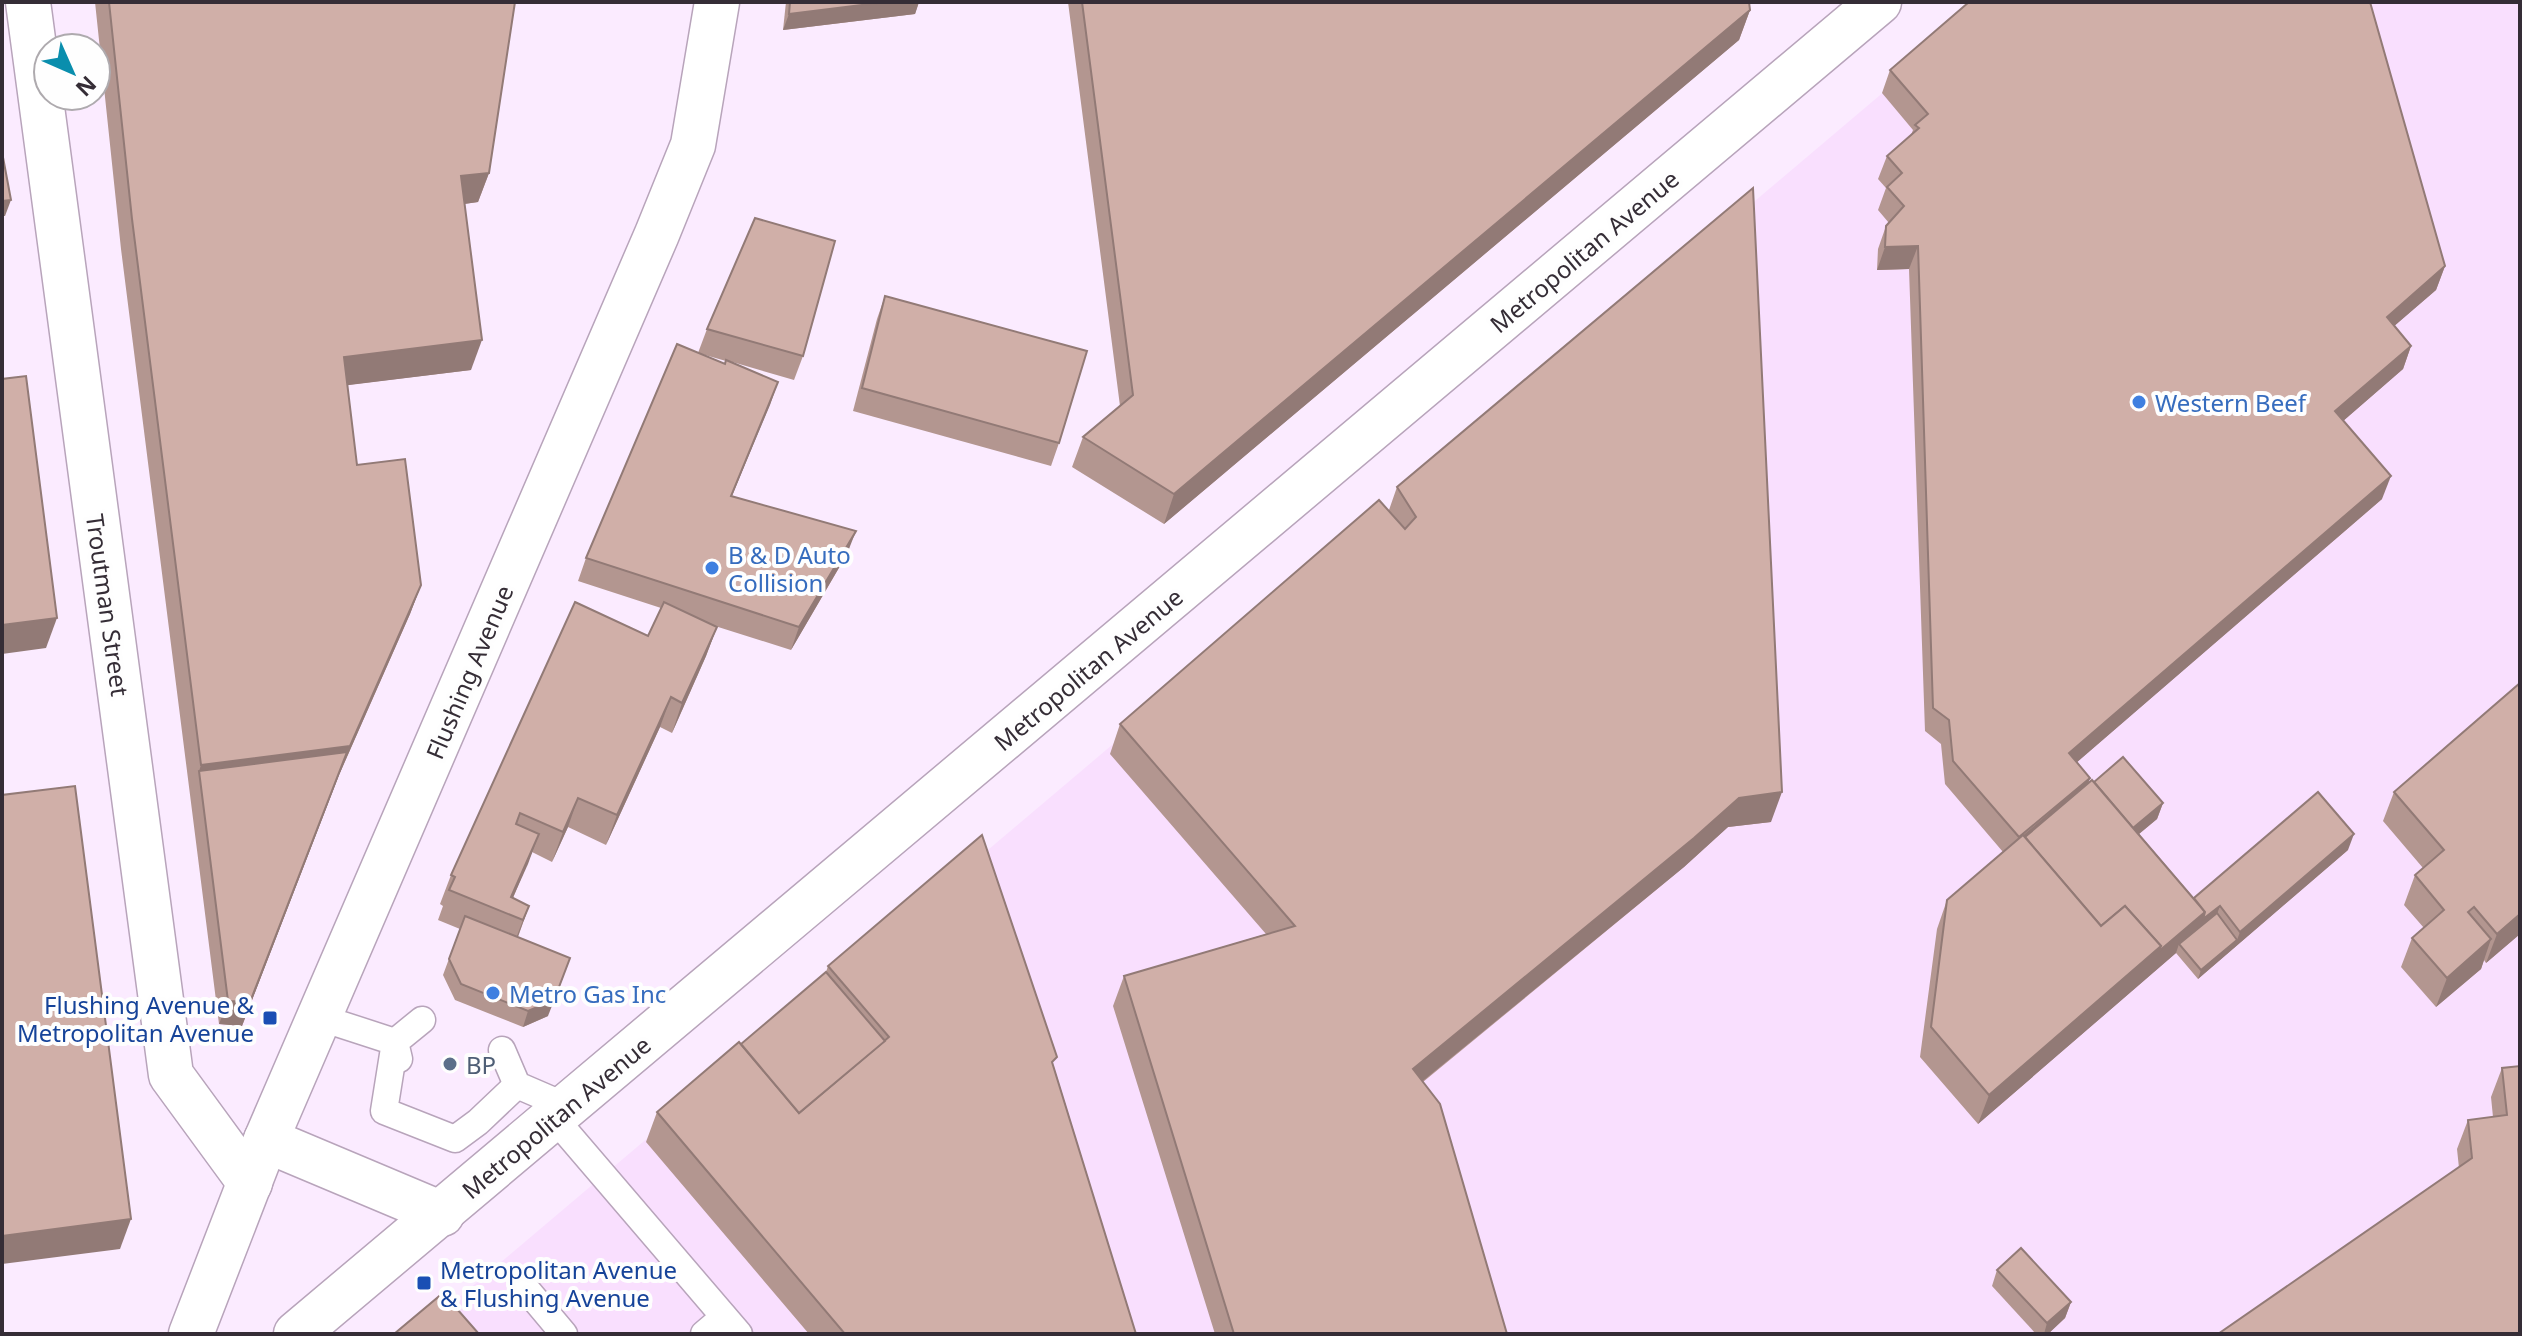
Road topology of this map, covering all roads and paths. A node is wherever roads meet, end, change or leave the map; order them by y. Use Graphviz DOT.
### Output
graph roads {
  1 [pos="28,2"];
  2 [pos="717,2"];
  3 [pos="1879,2"];
  4 [pos="321,1018"];
  5 [pos="422,1020"];
  6 [pos="395,1042"];
  7 [pos="502,1050"];
  8 [pos="402,1071"];
  9 [pos="517,1085"];
  10 [pos="479,1099"];
  11 [pos="561,1113"];
  12 [pos="266,1140"];
  13 [pos="250,1183"];
  14 [pos="442,1214"];
  15 [pos="522,1284"];
  16 [pos="731,1325"];
  17 [pos="191,1334"];
  18 [pos="296,1334"];
  19 [pos="564,1334"];
  20 [pos="704,1334"];
  1 -- 13 [label="main road, Troutman Street"];
  2 -- 4 [label="main road, Flushing Avenue"];
  3 -- 11 [label="main road, Metropolitan Avenue"];
  4 -- 6 [label="lane"];
  4 -- 12 [label="main road, Flushing Avenue"];
  5 -- 6 [label="lane"];
  6 -- 8 [label="lane"];
  6 -- 9 [label="lane"];
  7 -- 9 [label="lane"];
  9 -- 10 [label="lane"];
  9 -- 11 [label="lane"];
  11 -- 14 [label="main road, Metropolitan Avenue"];
  11 -- 16 [label="lane"];
  12 -- 13 [label="main road, Flushing Avenue"];
  12 -- 14 [label="main road"];
  13 -- 17 [label="main road, Flushing Avenue"];
  14 -- 18 [label="main road, Metropolitan Avenue"];
  15 -- 19 [label="lane"];
  16 -- 20 [label="lane"];
}
